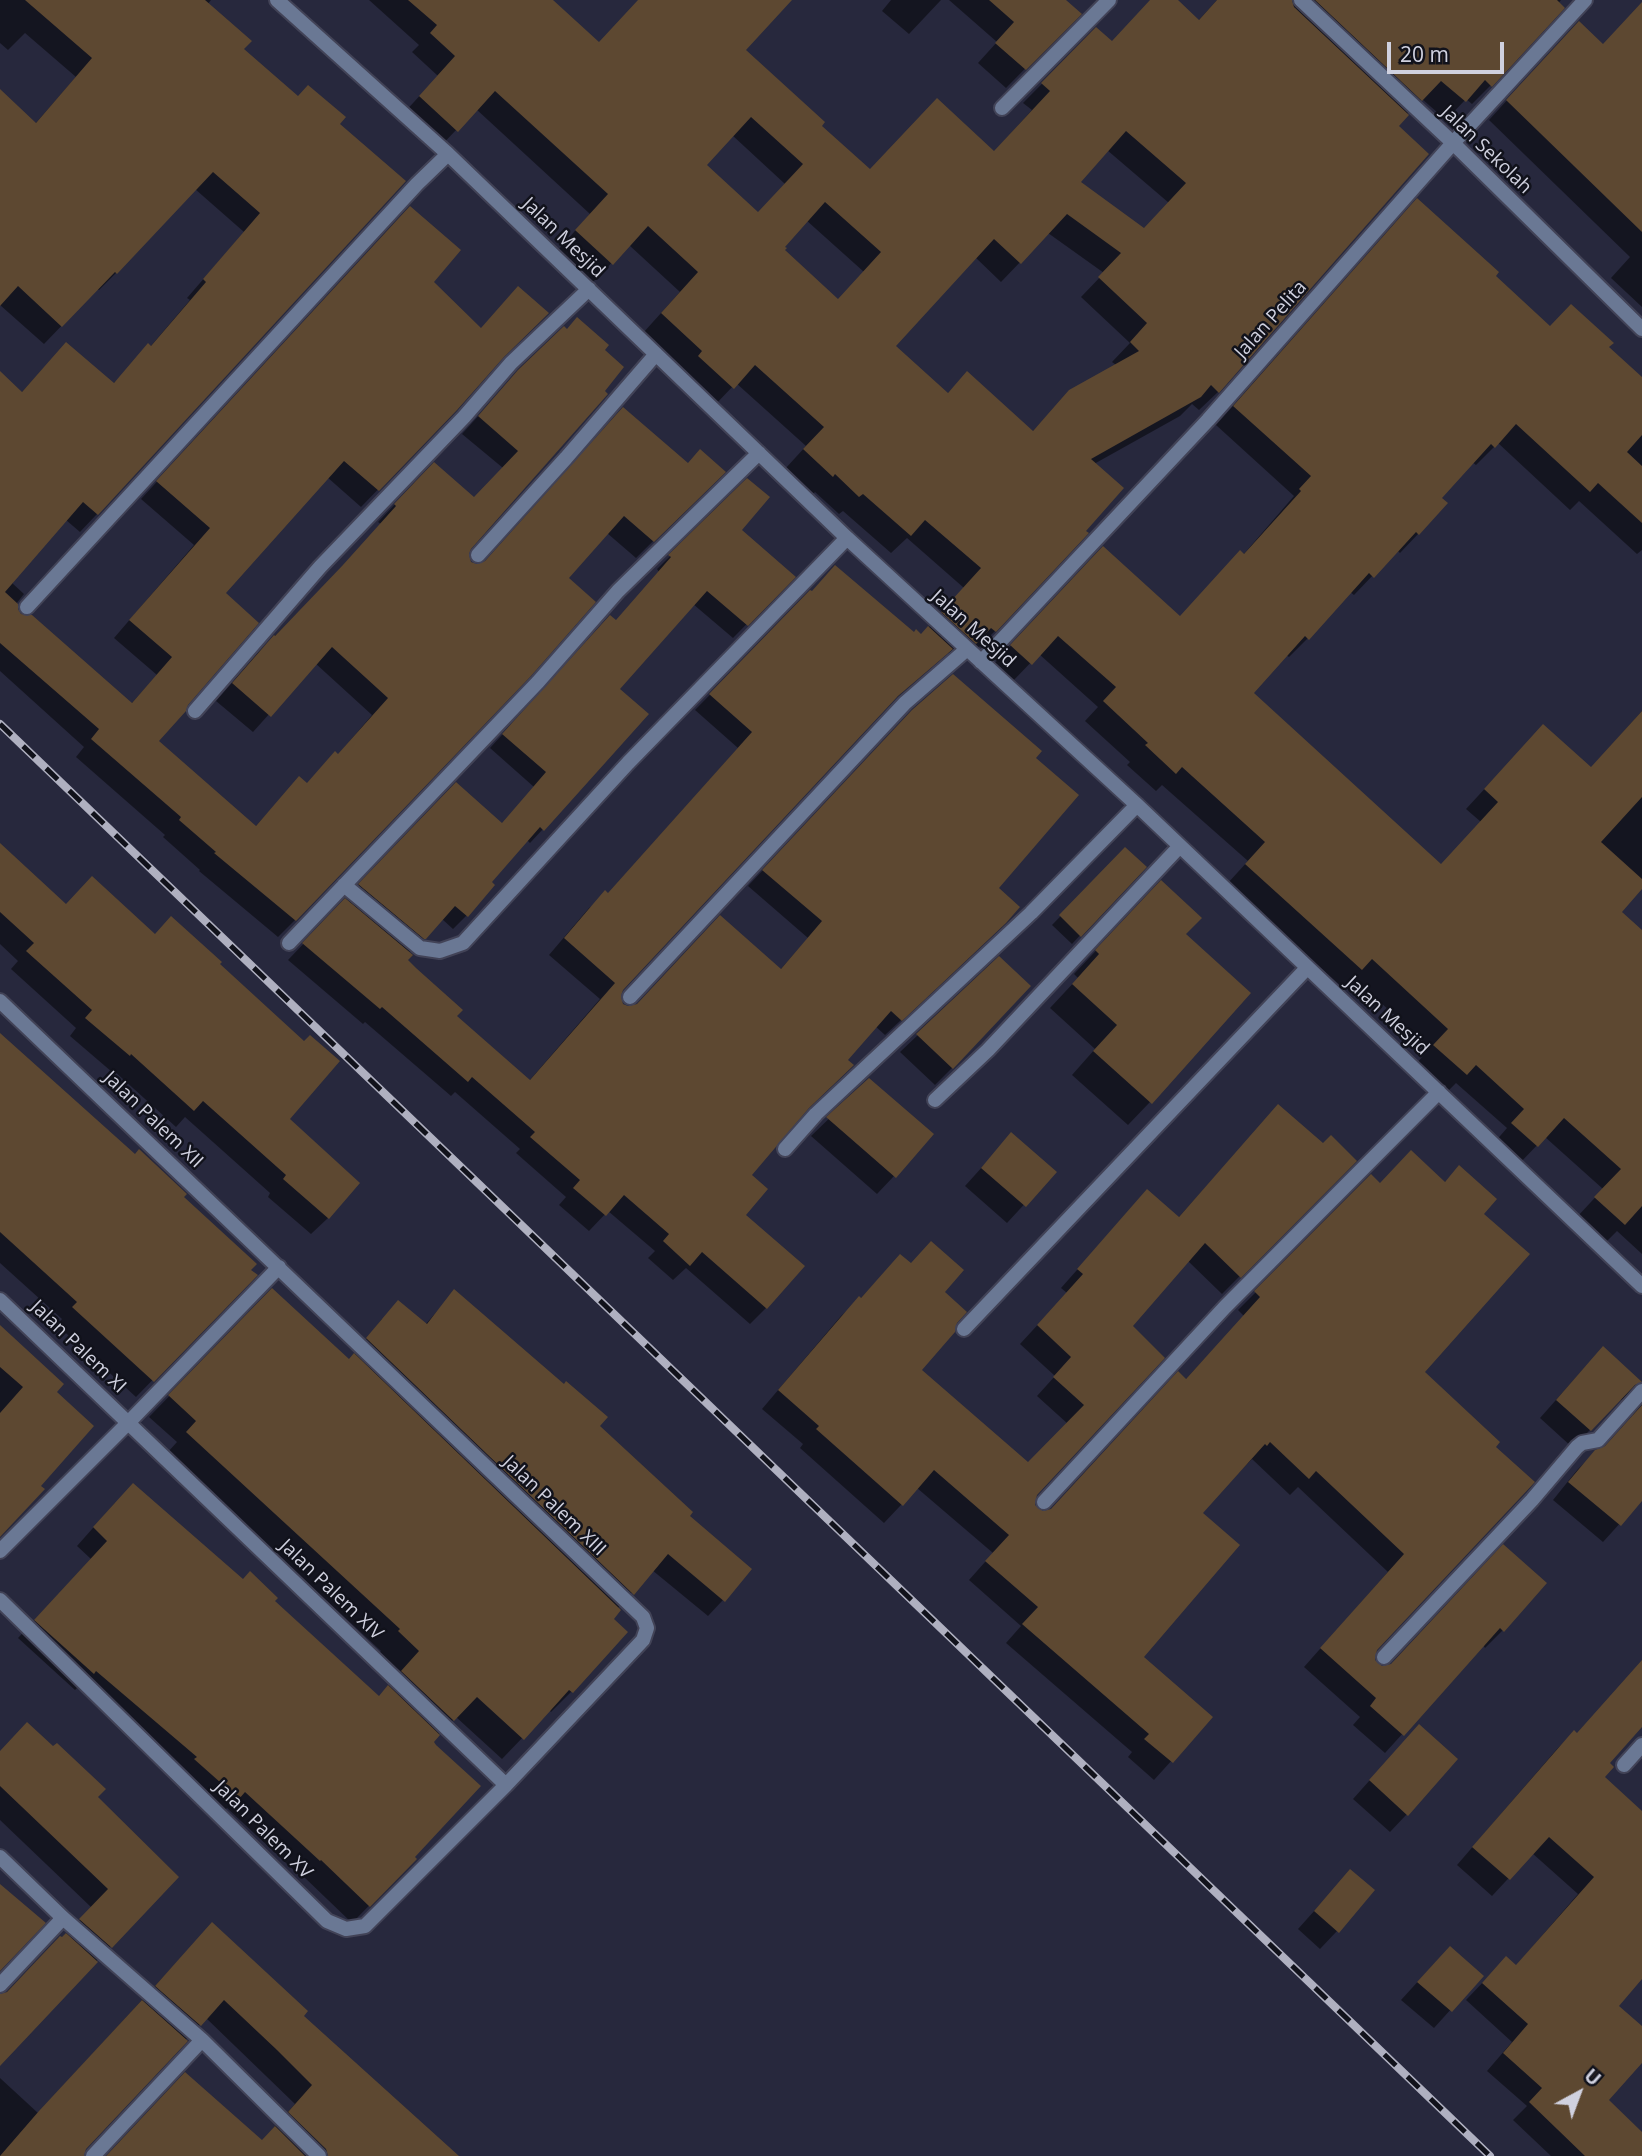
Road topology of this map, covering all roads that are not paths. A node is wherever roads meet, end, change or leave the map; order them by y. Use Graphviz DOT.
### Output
graph roads {
  1 [pos="276,0"];
  2 [pos="1109,0"];
  3 [pos="1301,0"];
  4 [pos="1585,0"];
  5 [pos="1002,108"];
  6 [pos="1453,143"];
  7 [pos="448,154"];
  8 [pos="589,289"];
  9 [pos="1642,329"];
  10 [pos="656,354"];
  11 [pos="759,453"];
  12 [pos="847,538"];
  13 [pos="478,555"];
  14 [pos="27,607"];
  15 [pos="966,650"];
  16 [pos="982,662"];
  17 [pos="195,711"];
  18 [pos="1136,805"];
  19 [pos="1180,846"];
  20 [pos="344,885"];
  21 [pos="289,943"];
  22 [pos="1307,968"];
  23 [pos="630,997"];
  24 [pos="0,1001"];
  25 [pos="1439,1092"];
  26 [pos="934,1100"];
  27 [pos="785,1149"];
  28 [pos="279,1266"];
  29 [pos="1642,1286"];
  30 [pos="0,1300"];
  31 [pos="964,1329"];
  32 [pos="1642,1391"];
  33 [pos="129,1422"];
  34 [pos="1044,1502"];
  35 [pos="0,1551"];
  36 [pos="0,1600"];
  37 [pos="1384,1657"];
  38 [pos="1642,1745"];
  39 [pos="1624,1765"];
  40 [pos="506,1785"];
  41 [pos="0,1857"];
  42 [pos="63,1918"];
  43 [pos="0,1985"];
  44 [pos="202,2039"];
  45 [pos="93,2156"];
  46 [pos="319,2156"];
  1 -- 7 [label="street, Jalan Mesjid"];
  2 -- 5 [label="street"];
  3 -- 6 [label="street, Jalan Sekolah"];
  4 -- 6 [label="street, Jalan Pelita"];
  6 -- 9 [label="street, Jalan Sekolah"];
  6 -- 16 [label="street, Jalan Pelita"];
  7 -- 8 [label="street, Jalan Mesjid"];
  7 -- 14 [label="street"];
  8 -- 10 [label="street, Jalan Mesjid"];
  8 -- 17 [label="street"];
  10 -- 11 [label="street, Jalan Mesjid"];
  10 -- 13 [label="street"];
  11 -- 12 [label="street, Jalan Mesjid"];
  11 -- 20 [label="street"];
  12 -- 15 [label="street, Jalan Mesjid"];
  12 -- 20 [label="street"];
  15 -- 16 [label="street, Jalan Mesjid"];
  15 -- 23 [label="street"];
  16 -- 18 [label="street, Jalan Mesjid"];
  18 -- 19 [label="street, Jalan Mesjid"];
  18 -- 27 [label="street"];
  19 -- 22 [label="street, Jalan Mesjid"];
  19 -- 26 [label="street"];
  20 -- 21 [label="street"];
  22 -- 25 [label="street, Jalan Mesjid"];
  22 -- 31 [label="street"];
  24 -- 28 [label="street, Jalan Palem XII"];
  25 -- 29 [label="street, Jalan Mesjid"];
  25 -- 34 [label="street"];
  28 -- 33 [label="street"];
  28 -- 40 [label="street, Jalan Palem XIII"];
  30 -- 33 [label="street, Jalan Palem XI"];
  32 -- 37 [label="street"];
  33 -- 35 [label="street"];
  33 -- 40 [label="street, Jalan Palem XIV"];
  36 -- 40 [label="street, Jalan Palem XV"];
  38 -- 39 [label="street"];
  41 -- 42 [label="street"];
  42 -- 43 [label="street"];
  42 -- 44 [label="street"];
  44 -- 45 [label="street"];
  44 -- 46 [label="street"];
}
